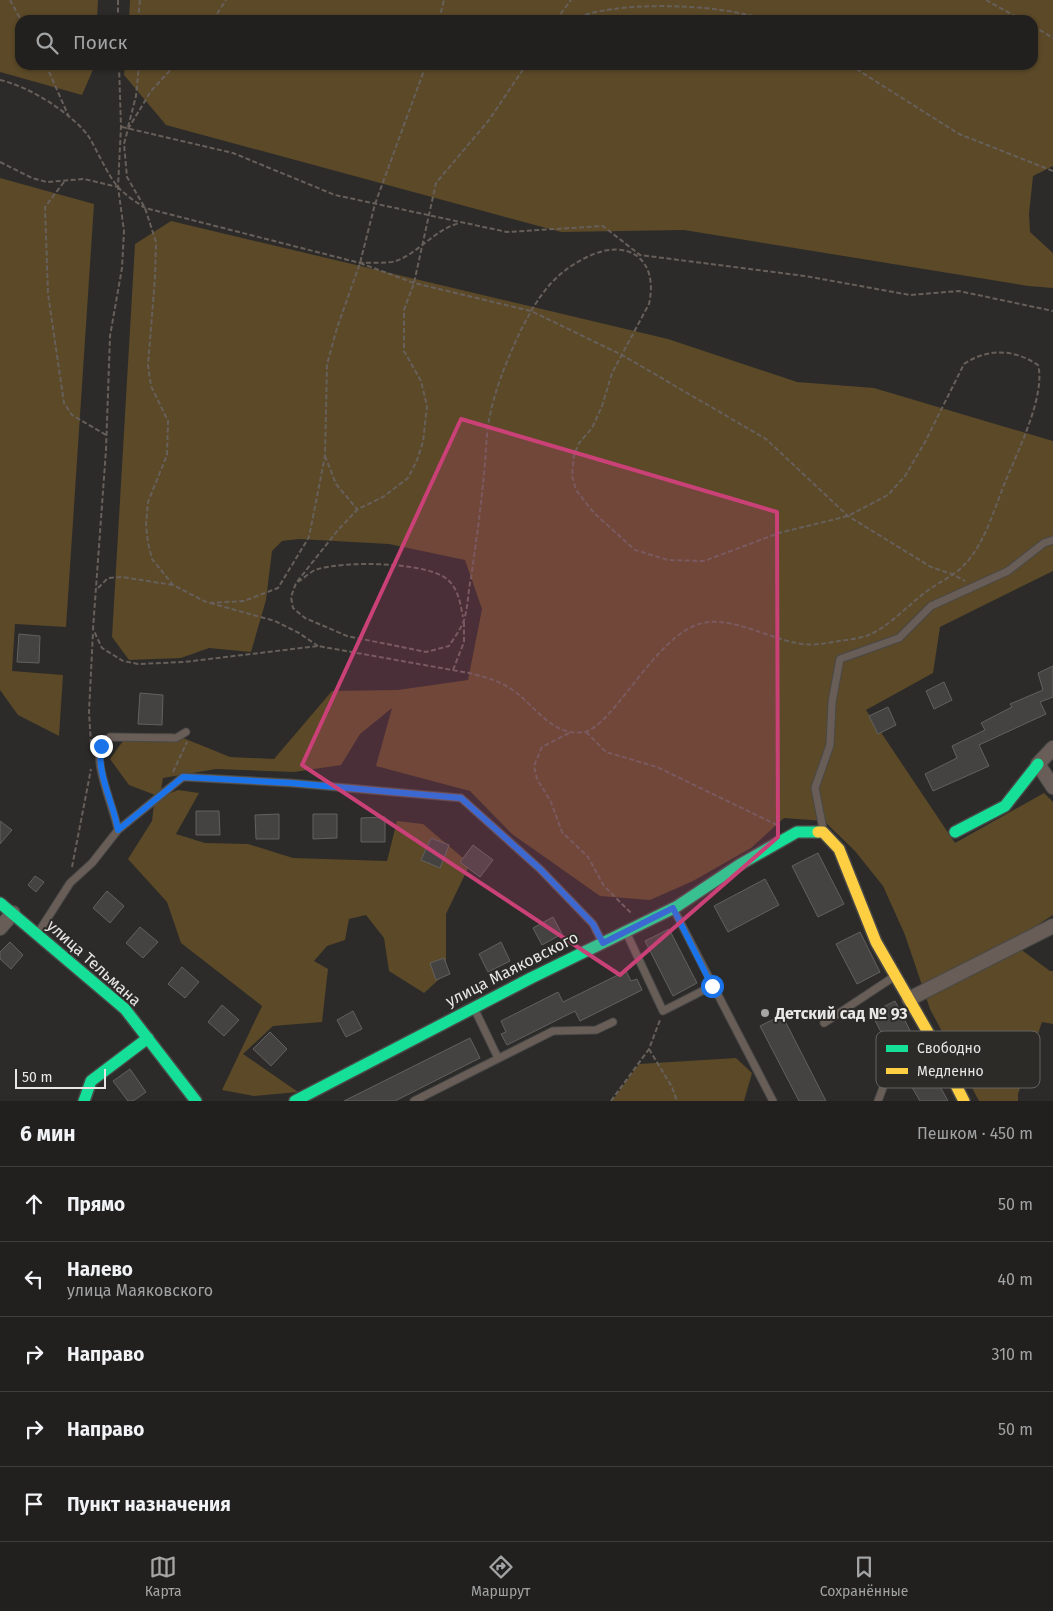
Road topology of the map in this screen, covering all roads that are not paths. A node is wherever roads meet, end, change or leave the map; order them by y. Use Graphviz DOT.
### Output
graph roads {
  1 [pos="1053,540"];
  2 [pos="186,732"];
  3 [pos="1053,748"];
  4 [pos="1038,764"];
  5 [pos="1053,787"];
  6 [pos="118,830"];
  7 [pos="823,832"];
  8 [pos="955,832"];
  9 [pos="0,903"];
  10 [pos="673,908"];
  11 [pos="13,913"];
  12 [pos="1053,926"];
  13 [pos="0,928"];
  14 [pos="626,932"];
  15 [pos="38,934"];
  16 [pos="603,943"];
  17 [pos="895,976"];
  18 [pos="712,986"];
  19 [pos="909,999"];
  20 [pos="474,1008"];
  21 [pos="613,1022"];
  22 [pos="824,1023"];
  23 [pos="927,1031"];
  24 [pos="148,1038"];
  25 [pos="498,1058"];
  26 [pos="883,1088"];
  27 [pos="957,1088"];
  28 [pos="84,1101"];
  29 [pos="196,1101"];
  30 [pos="295,1101"];
  31 [pos="414,1101"];
  32 [pos="773,1101"];
  33 [pos="878,1101"];
  34 [pos="964,1101"];
  1 -- 7 [label="lane"];
  2 -- 6 [label="lane"];
  3 -- 4 [label="street"];
  4 -- 5 [label="street"];
  4 -- 8 [label="street"];
  6 -- 15 [label="lane"];
  6 -- 16 [label="lane"];
  7 -- 10 [label="street, улица Маяковского"];
  7 -- 17 [label="street"];
  9 -- 11 [label="street, улица Тельмана"];
  10 -- 14 [label="street, улица Маяковского"];
  10 -- 18 [label="lane"];
  11 -- 13 [label="street"];
  11 -- 15 [label="street, улица Тельмана"];
  12 -- 19 [label="street"];
  14 -- 16 [label="street, улица Маяковского"];
  14 -- 18 [label="lane"];
  15 -- 24 [label="street, улица Тельмана"];
  16 -- 20 [label="street, улица Маяковского"];
  17 -- 19 [label="street"];
  17 -- 22 [label="lane"];
  18 -- 32 [label="lane"];
  19 -- 23 [label="street"];
  20 -- 25 [label="lane"];
  20 -- 30 [label="street, улица Маяковского"];
  21 -- 25 [label="lane"];
  24 -- 28 [label="street"];
  24 -- 29 [label="street, улица Тельмана"];
  25 -- 31 [label="lane"];
  26 -- 33 [label="lane"];
  27 -- 34 [label="street"];
}
